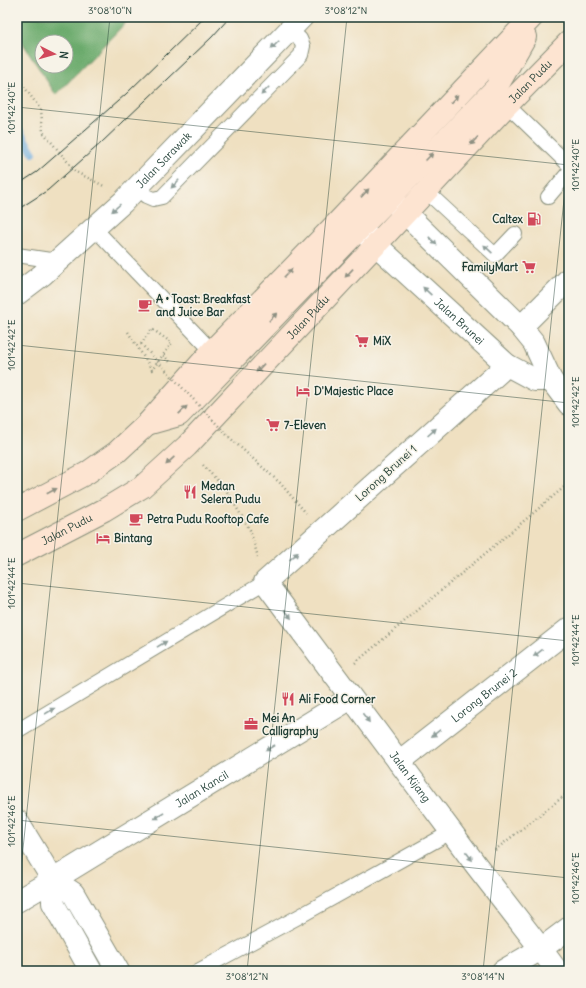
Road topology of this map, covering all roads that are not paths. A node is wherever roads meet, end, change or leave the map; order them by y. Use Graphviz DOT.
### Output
graph roads {
  1 [pos="532,17"];
  2 [pos="537,17"];
  3 [pos="296,23"];
  4 [pos="569,42"];
  5 [pos="507,105"];
  6 [pos="569,165"];
  7 [pos="569,172"];
  8 [pos="427,192"];
  9 [pos="390,197"];
  10 [pos="548,197"];
  11 [pos="405,214"];
  12 [pos="94,228"];
  13 [pos="360,228"];
  14 [pos="515,234"];
  15 [pos="376,245"];
  16 [pos="17,255"];
  17 [pos="58,261"];
  18 [pos="569,279"];
  19 [pos="17,294"];
  20 [pos="521,328"];
  21 [pos="212,351"];
  22 [pos="507,365"];
  23 [pos="551,380"];
  24 [pos="569,404"];
  25 [pos="147,424"];
  26 [pos="17,510"];
  27 [pos="17,554"];
  28 [pos="265,582"];
  29 [pos="569,629"];
  30 [pos="351,698"];
  31 [pos="17,731"];
  32 [pos="399,762"];
  33 [pos="17,821"];
  34 [pos="451,832"];
  35 [pos="53,880"];
  36 [pos="17,901"];
  37 [pos="569,928"];
  38 [pos="540,948"];
  39 [pos="91,971"];
  40 [pos="118,971"];
  41 [pos="198,971"];
  42 [pos="503,971"];
  43 [pos="557,971"];
  21 -- 1 [label="main road, one-way"];
  9 -- 2 [label="main road, one-way"];
  3 -- 12 [label="street, Jalan Sarawak, one-way"];
  4 -- 5 [label="main road, Jalan Pudu"];
  5 -- 6 [label="lane"];
  5 -- 8 [label="main road, Jalan Pudu, one-way"];
  7 -- 10 [label="lane"];
  8 -- 11 [label="main road, Jalan Pudu"];
  14 -- 8 [label="lane, one-way"];
  9 -- 11 [label="street"];
  9 -- 13 [label="main road"];
  11 -- 15 [label="main road, Jalan Pudu"];
  11 -- 20 [label="street, one-way"];
  12 -- 17 [label="street, Jalan Sarawak"];
  12 -- 21 [label="lane"];
  13 -- 15 [label="street, Jalan Brunei"];
  25 -- 13 [label="main road, one-way"];
  22 -- 15 [label="street, Jalan Brunei, one-way"];
  15 -- 27 [label="main road, Jalan Pudu, one-way"];
  16 -- 17 [label="lane"];
  17 -- 19 [label="street, Jalan Sarawak"];
  18 -- 20 [label="street"];
  20 -- 23 [label="street"];
  21 -- 25 [label="main road"];
  22 -- 23 [label="street, Jalan Brunei"];
  28 -- 22 [label="street, Lorong Brunei 1, one-way"];
  23 -- 24 [label="street"];
  26 -- 25 [label="main road, one-way"];
  28 -- 30 [label="street, Jalan Kijang, one-way"];
  31 -- 28 [label="lane, one-way"];
  29 -- 32 [label="street, Lorong Brunei 2, one-way"];
  30 -- 32 [label="street, Jalan Kijang, one-way"];
  30 -- 35 [label="street, Jalan Kancil, one-way"];
  32 -- 34 [label="street, Jalan Kijang"];
  33 -- 35 [label="street"];
  34 -- 38 [label="street, Jalan Kijang, one-way"];
  34 -- 41 [label="lane"];
  35 -- 36 [label="street, Jalan Kancil"];
  35 -- 39 [label="street"];
  35 -- 40 [label="street"];
  37 -- 38 [label="street"];
  38 -- 42 [label="street"];
  38 -- 43 [label="street, Jalan Kijang"];
}
